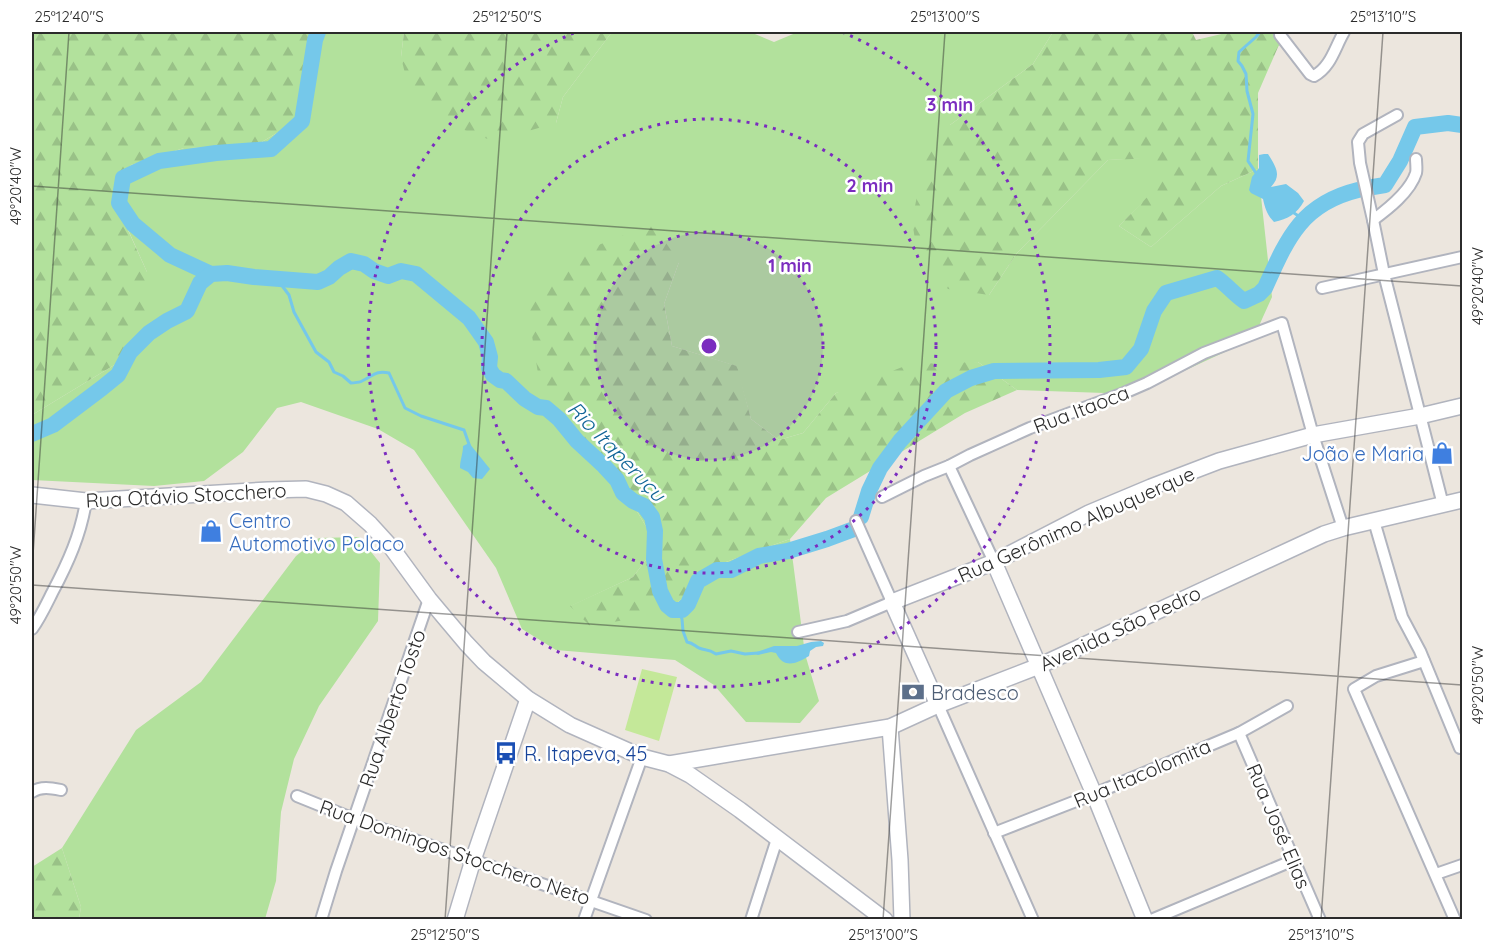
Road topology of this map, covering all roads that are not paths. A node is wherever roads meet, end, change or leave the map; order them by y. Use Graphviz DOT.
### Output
graph roads {
  1 [pos="1344,32"];
  2 [pos="1280,34"];
  3 [pos="1397,115"];
  4 [pos="1416,159"];
  5 [pos="1373,220"];
  6 [pos="1462,257"];
  7 [pos="1384,274"];
  8 [pos="1322,288"];
  9 [pos="1462,406"];
  10 [pos="1420,416"];
  11 [pos="1313,435"];
  12 [pos="949,466"];
  13 [pos="32,495"];
  14 [pos="882,497"];
  15 [pos="1462,500"];
  16 [pos="86,501"];
  17 [pos="1443,505"];
  18 [pos="856,521"];
  19 [pos="1374,521"];
  20 [pos="1343,528"];
  21 [pos="994,562"];
  22 [pos="429,599"];
  23 [pos="892,602"];
  24 [pos="32,629"];
  25 [pos="798,632"];
  26 [pos="1424,661"];
  27 [pos="1039,666"];
  28 [pos="528,699"];
  29 [pos="938,705"];
  30 [pos="1287,706"];
  31 [pos="890,727"];
  32 [pos="1239,733"];
  33 [pos="1460,748"];
  34 [pos="642,757"];
  35 [pos="704,758"];
  36 [pos="669,764"];
  37 [pos="701,783"];
  38 [pos="61,790"];
  39 [pos="32,792"];
  40 [pos="1094,794"];
  41 [pos="297,796"];
  42 [pos="354,819"];
  43 [pos="994,833"];
  44 [pos="776,846"];
  45 [pos="473,860"];
  46 [pos="1294,860"];
  47 [pos="1462,865"];
  48 [pos="1436,874"];
  49 [pos="901,896"];
  50 [pos="591,900"];
  51 [pos="871,909"];
  52 [pos="321,920"];
  53 [pos="455,920"];
  54 [pos="584,920"];
  55 [pos="646,920"];
  56 [pos="751,920"];
  57 [pos="885,920"];
  58 [pos="902,920"];
  59 [pos="1033,920"];
  60 [pos="1146,920"];
  61 [pos="1150,920"];
  62 [pos="1320,920"];
  63 [pos="1455,920"];
  1 -- 2 [label="street"];
  3 -- 5 [label="street"];
  4 -- 5 [label="street"];
  5 -- 7 [label="street"];
  6 -- 7 [label="street"];
  7 -- 8 [label="street"];
  7 -- 10 [label="street"];
  9 -- 10 [label="street, Rua Gerônimo Albuquerque"];
  10 -- 11 [label="street, Rua Gerônimo Albuquerque"];
  10 -- 17 [label="street"];
  11 -- 12 [label="street, Rua Itaoca"];
  11 -- 20 [label="street"];
  11 -- 21 [label="street, Rua Gerônimo Albuquerque"];
  12 -- 14 [label="street, Rua Itaoca"];
  12 -- 21 [label="street"];
  13 -- 16 [label="street, Rua Otávio Stocchero"];
  15 -- 17 [label="street, Avenida São Pedro"];
  16 -- 22 [label="street, Rua Otávio Stocchero"];
  16 -- 24 [label="street"];
  17 -- 19 [label="street, Avenida São Pedro"];
  18 -- 23 [label="street"];
  19 -- 20 [label="street, Avenida São Pedro"];
  19 -- 26 [label="street"];
  20 -- 27 [label="street, Avenida São Pedro"];
  21 -- 23 [label="street, Rua Gerônimo Albuquerque"];
  21 -- 27 [label="street"];
  22 -- 28 [label="street, Rua Otávio Stocchero"];
  22 -- 42 [label="street, Rua Alberto Tosto"];
  23 -- 25 [label="street, Rua Gerônimo Albuquerque"];
  23 -- 29 [label="street"];
  26 -- 33 [label="street"];
  26 -- 48 [label="street"];
  27 -- 29 [label="street, Avenida São Pedro"];
  27 -- 40 [label="street"];
  28 -- 34 [label="street, Rua Otávio Stocchero"];
  28 -- 45 [label="street"];
  29 -- 31 [label="street, Avenida São Pedro"];
  29 -- 43 [label="street"];
  30 -- 32 [label="street, Rua Itacolomita"];
  31 -- 35 [label="street, Avenida São Pedro"];
  31 -- 49 [label="street"];
  32 -- 40 [label="street, Rua Itacolomita"];
  32 -- 46 [label="street, Rua José Elias"];
  34 -- 36 [label="street, Rua Otávio Stocchero"];
  34 -- 50 [label="street"];
  35 -- 36 [label="street, Avenida São Pedro"];
  35 -- 37 [label="street"];
  36 -- 37 [label="street"];
  37 -- 44 [label="street"];
  38 -- 39 [label="street"];
  40 -- 43 [label="street, Rua Itacolomita"];
  40 -- 60 [label="street"];
  41 -- 42 [label="street, Rua Domingos Stocchero Neto"];
  42 -- 45 [label="street, Rua Domingos Stocchero Neto"];
  42 -- 52 [label="street, Rua Alberto Tosto"];
  43 -- 59 [label="street"];
  44 -- 51 [label="street"];
  44 -- 56 [label="street"];
  45 -- 50 [label="street, Rua Domingos Stocchero Neto"];
  45 -- 53 [label="street"];
  46 -- 61 [label="street"];
  46 -- 62 [label="street, Rua José Elias"];
  47 -- 48 [label="street"];
  48 -- 63 [label="street"];
  49 -- 51 [label="street"];
  49 -- 58 [label="street"];
  50 -- 54 [label="street"];
  50 -- 55 [label="street, Rua Domingos Stocchero Neto"];
  51 -- 57 [label="street"];
}
